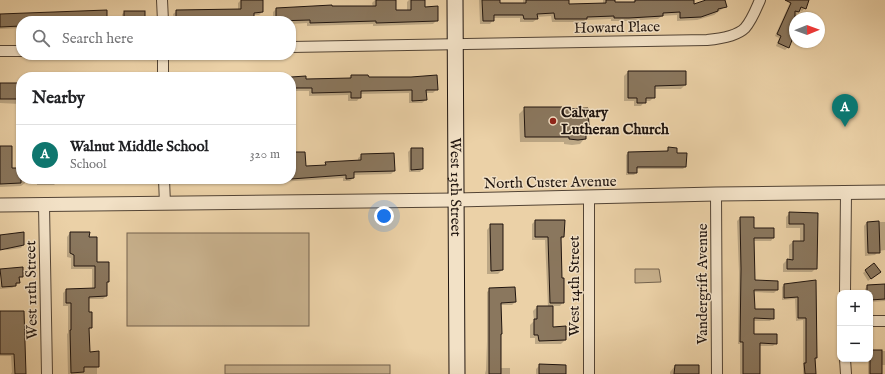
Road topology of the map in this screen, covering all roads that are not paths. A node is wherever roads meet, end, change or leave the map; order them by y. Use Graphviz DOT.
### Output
graph roads {
  1 [pos="162,0"];
  2 [pos="455,0"];
  3 [pos="760,0"];
  4 [pos="163,16"];
  5 [pos="455,44"];
  6 [pos="296,47"];
  7 [pos="0,51"];
  8 [pos="16,51"];
  9 [pos="163,60"];
  10 [pos="163,72"];
  11 [pos="164,184"];
  12 [pos="885,192"];
  13 [pos="846,193"];
  14 [pos="716,194"];
  15 [pos="589,197"];
  16 [pos="456,200"];
  17 [pos="165,204"];
  18 [pos="44,205"];
  19 [pos="0,206"];
  20 [pos="845,290"];
  21 [pos="873,321"];
  22 [pos="885,321"];
  23 [pos="846,362"];
  24 [pos="47,374"];
  25 [pos="457,374"];
  26 [pos="589,374"];
  27 [pos="717,374"];
  28 [pos="846,374"];
  1 -- 4 [label="street"];
  2 -- 5 [label="main road, West 13th Street"];
  3 -- 5 [label="street, Howard Place"];
  5 -- 6 [label="street, Howard Place"];
  5 -- 16 [label="main road, West 13th Street"];
  7 -- 8 [label="street"];
  9 -- 10 [label="street"];
  11 -- 17 [label="street"];
  12 -- 13 [label="street, North Custer Avenue"];
  13 -- 14 [label="street, North Custer Avenue"];
  13 -- 20 [label="street"];
  14 -- 15 [label="street, North Custer Avenue"];
  14 -- 27 [label="street, Vandergrift Avenue"];
  15 -- 16 [label="street, North Custer Avenue"];
  15 -- 26 [label="street, West 14th Street"];
  16 -- 17 [label="street, North Custer Avenue"];
  16 -- 25 [label="main road, West 13th Street"];
  17 -- 18 [label="street, North Custer Avenue"];
  18 -- 19 [label="street, North Custer Avenue"];
  18 -- 24 [label="street, West 11th Street"];
  21 -- 22 [label="street"];
  23 -- 28 [label="street"];
}
